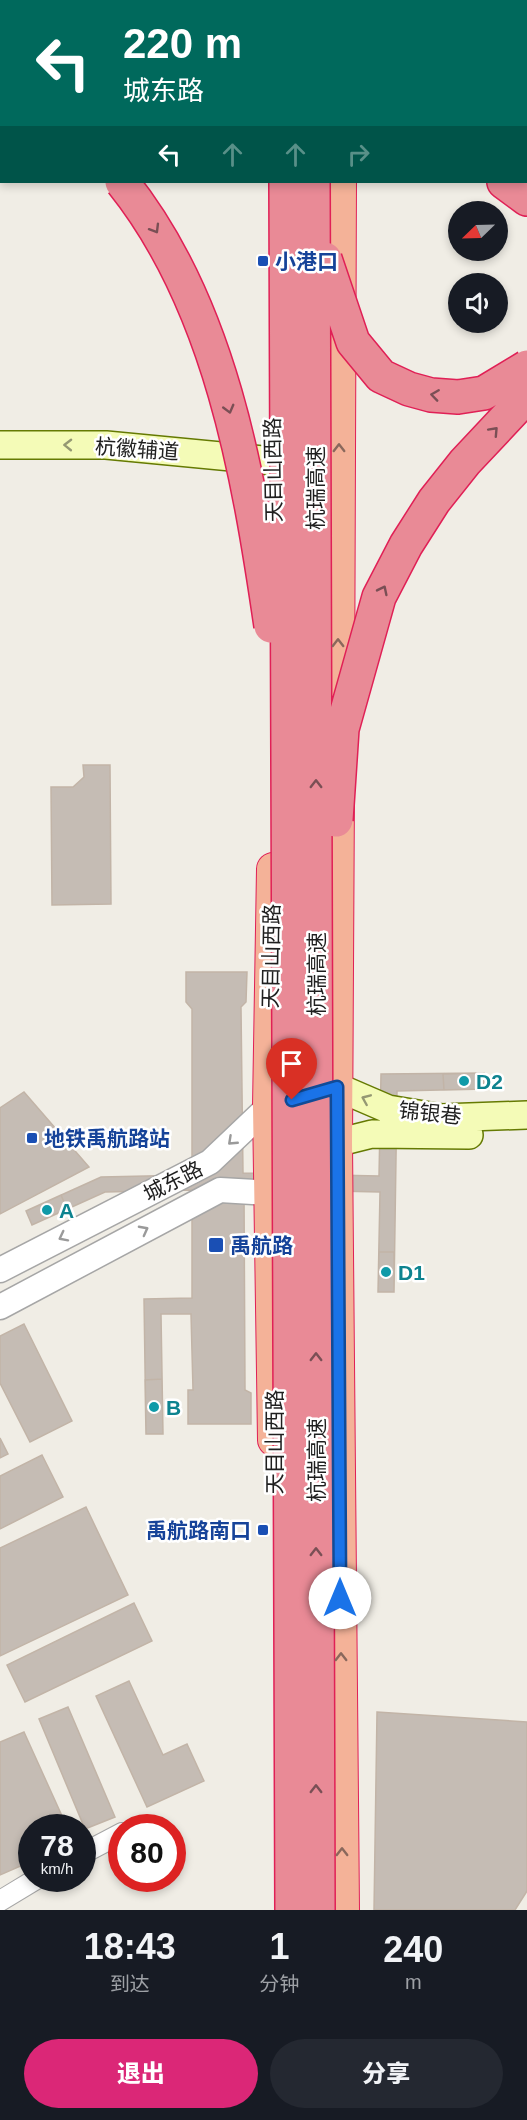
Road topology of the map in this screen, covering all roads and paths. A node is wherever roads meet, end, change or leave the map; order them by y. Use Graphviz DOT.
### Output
graph roads {
  1 [pos="123,183"];
  2 [pos="270,183"];
  3 [pos="286,183"];
  4 [pos="313,183"];
  5 [pos="340,183"];
  6 [pos="505,183"];
  7 [pos="527,199"];
  8 [pos="314,224"];
  9 [pos="527,367"];
  10 [pos="527,396"];
  11 [pos="0,445"];
  12 [pos="273,461"];
  13 [pos="289,747"];
  14 [pos="327,1084"];
  15 [pos="269,1106"];
  16 [pos="527,1115"];
  17 [pos="527,1132"];
  18 [pos="336,1143"];
  19 [pos="271,1193"];
  20 [pos="0,1270"];
  21 [pos="0,1307"];
  22 [pos="18,1890"];
  23 [pos="0,1901"];
  24 [pos="277,1910"];
  25 [pos="292,1910"];
  26 [pos="318,1910"];
  27 [pos="343,1910"];
  1 -- 13 [label="highway, one-way, bridge"];
  2 -- 12 [label="highway, 天目山西路"];
  3 -- 13 [label="highway, 杭瑞高速, bridge"];
  4 -- 8 [label="highway, 杭瑞高速, bridge"];
  14 -- 5 [label="highway, one-way"];
  6 -- 7 [label="highway"];
  9 -- 8 [label="highway, one-way, bridge"];
  14 -- 8 [label="highway, 杭瑞高速, one-way, bridge"];
  14 -- 10 [label="highway, one-way, bridge"];
  12 -- 11 [label="main road, 杭徽辅道, one-way"];
  12 -- 15 [label="highway, 天目山西路"];
  13 -- 25 [label="highway, 杭瑞高速, bridge"];
  14 -- 15 [label="street, 城东路"];
  16 -- 14 [label="main road, 锦银巷, one-way"];
  14 -- 18 [label="highway"];
  26 -- 14 [label="highway, 杭瑞高速, one-way, bridge"];
  15 -- 19 [label="highway, 天目山西路"];
  15 -- 20 [label="street, 城东路, one-way"];
  17 -- 18 [label="main road, 锦银巷"];
  18 -- 19 [label="street"];
  27 -- 18 [label="highway, one-way"];
  21 -- 19 [label="street, 城东路, one-way"];
  19 -- 24 [label="highway, 天目山西路"];
  22 -- 23 [label="street"];
}
